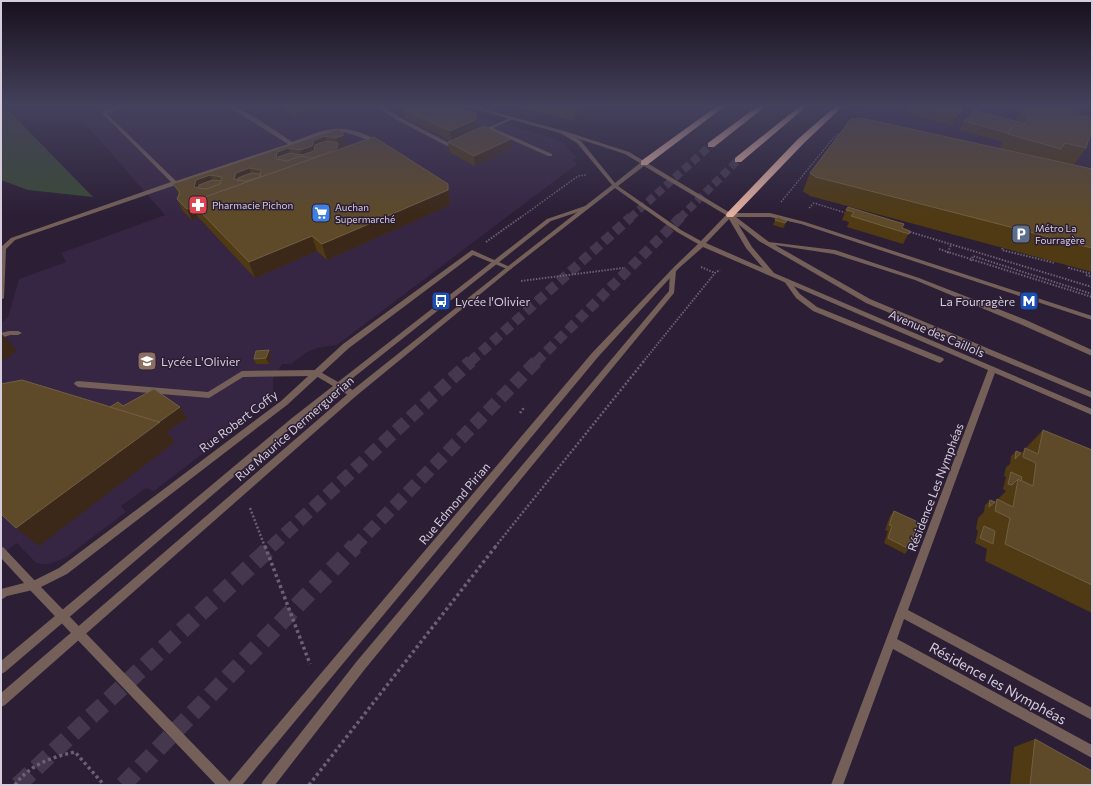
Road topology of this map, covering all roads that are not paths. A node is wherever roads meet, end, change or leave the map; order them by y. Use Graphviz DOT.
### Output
graph roads {
  1 [pos="134,143"];
  2 [pos="296,143"];
  3 [pos="376,143"];
  4 [pos="445,143"];
  5 [pos="455,143"];
  6 [pos="522,143"];
  7 [pos="580,143"];
  8 [pos="595,143"];
  9 [pos="672,143"];
  10 [pos="714,143"];
  11 [pos="759,143"];
  12 [pos="799,143"];
  13 [pos="292,144"];
  14 [pos="711,145"];
  15 [pos="381,146"];
  16 [pos="550,155"];
  17 [pos="738,160"];
  18 [pos="644,163"];
  19 [pos="175,183"];
  20 [pos="614,186"];
  21 [pos="585,208"];
  22 [pos="730,215"];
  23 [pos="766,243"];
  24 [pos="702,244"];
  25 [pos="496,262"];
  26 [pos="509,268"];
  27 [pos="673,272"];
  28 [pos="773,275"];
  29 [pos="787,281"];
  30 [pos="1,298"];
  31 [pos="1092,318"];
  32 [pos="18,333"];
  33 [pos="1,336"];
  34 [pos="1092,353"];
  35 [pos="940,360"];
  36 [pos="992,370"];
  37 [pos="317,374"];
  38 [pos="78,384"];
  39 [pos="339,386"];
  40 [pos="353,394"];
  41 [pos="1092,395"];
  42 [pos="1092,412"];
  43 [pos="1,551"];
  44 [pos="33,586"];
  45 [pos="1,595"];
  46 [pos="901,612"];
  47 [pos="62,617"];
  48 [pos="78,634"];
  49 [pos="890,640"];
  50 [pos="1,668"];
  51 [pos="1,702"];
  52 [pos="1092,714"];
  53 [pos="1092,752"];
  54 [pos="225,785"];
  55 [pos="234,785"];
  56 [pos="267,785"];
  57 [pos="837,785"];
  1 -- 19 [label="street"];
  2 -- 13 [label="street"];
  3 -- 15 [label="street"];
  4 -- 5 [label="street"];
  6 -- 16 [label="street"];
  7 -- 20 [label="street, Avenue des Caillols"];
  8 -- 18 [label="street, Avenue des Caillols"];
  9 -- 18 [label="highway"];
  10 -- 14 [label="highway"];
  11 -- 17 [label="highway"];
  12 -- 22 [label="highway"];
  13 -- 19 [label="street"];
  18 -- 20 [label="street"];
  18 -- 22 [label="street, Avenue des Caillols"];
  19 -- 30 [label="street"];
  20 -- 21 [label="street, Rue Maurice Dermerguerian"];
  20 -- 24 [label="street, Avenue des Caillols"];
  21 -- 25 [label="street"];
  21 -- 26 [label="street, Rue Maurice Dermerguerian"];
  22 -- 23 [label="street"];
  22 -- 24 [label="street"];
  22 -- 28 [label="street, Avenue des Caillols"];
  22 -- 31 [label="street"];
  23 -- 34 [label="street"];
  23 -- 41 [label="street"];
  24 -- 27 [label="street, Rue Edmond Pirian"];
  24 -- 28 [label="street, Avenue des Caillols"];
  25 -- 26 [label="street"];
  25 -- 37 [label="street, Rue Robert Coffy"];
  25 -- 39 [label="street"];
  26 -- 40 [label="street, Rue Maurice Dermerguerian"];
  27 -- 55 [label="street, Rue Edmond Pirian"];
  27 -- 56 [label="street"];
  28 -- 29 [label="street, Avenue des Caillols"];
  29 -- 35 [label="street"];
  29 -- 36 [label="street, Avenue des Caillols"];
  32 -- 33 [label="street"];
  36 -- 42 [label="street, Avenue des Caillols"];
  36 -- 46 [label="street, Résidence Les Nymphéas"];
  37 -- 38 [label="street"];
  37 -- 39 [label="street"];
  37 -- 44 [label="street, Rue Robert Coffy"];
  39 -- 40 [label="street"];
  39 -- 47 [label="street"];
  40 -- 48 [label="street, Rue Maurice Dermerguerian"];
  43 -- 44 [label="street"];
  44 -- 45 [label="street, Rue Robert Coffy"];
  44 -- 47 [label="street"];
  46 -- 49 [label="street, Résidence Les Nymphéas"];
  46 -- 52 [label="street, Résidence Les Nymphéas"];
  47 -- 48 [label="street"];
  47 -- 50 [label="street"];
  48 -- 51 [label="street, Rue Maurice Dermerguerian"];
  48 -- 54 [label="street"];
  49 -- 53 [label="street, Résidence les Nymphéas"];
  49 -- 57 [label="street, Résidence Les Nymphéas"];
}
